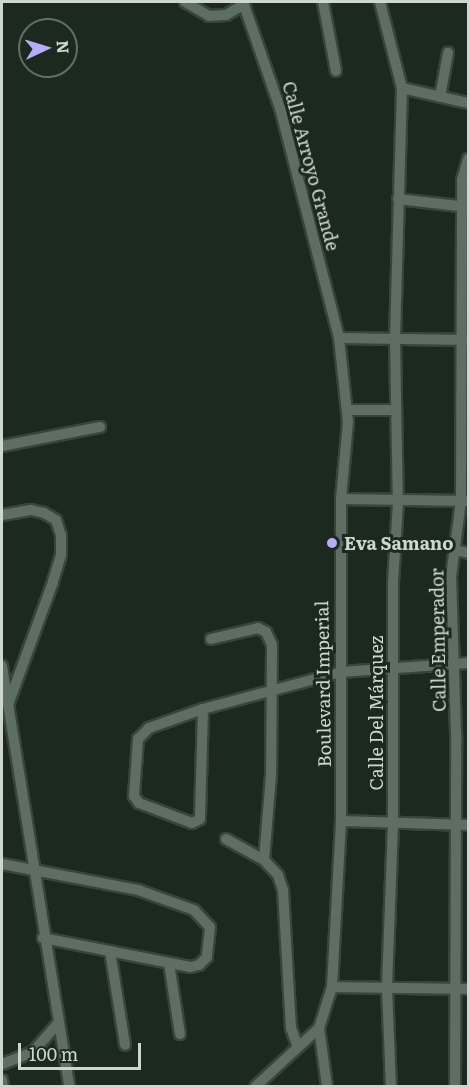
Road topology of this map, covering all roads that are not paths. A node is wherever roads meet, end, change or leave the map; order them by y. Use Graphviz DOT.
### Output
graph roads {
  1 [pos="185,2"];
  2 [pos="323,2"];
  3 [pos="380,2"];
  4 [pos="244,3"];
  5 [pos="448,53"];
  6 [pos="336,71"];
  7 [pos="402,88"];
  8 [pos="440,97"];
  9 [pos="468,103"];
  10 [pos="468,159"];
  11 [pos="398,199"];
  12 [pos="465,207"];
  13 [pos="465,304"];
  14 [pos="339,338"];
  15 [pos="395,339"];
  16 [pos="465,340"];
  17 [pos="348,410"];
  18 [pos="396,410"];
  19 [pos="100,427"];
  20 [pos="2,446"];
  21 [pos="341,499"];
  22 [pos="465,501"];
  23 [pos="398,502"];
  24 [pos="2,514"];
  25 [pos="455,550"];
  26 [pos="468,553"];
  27 [pos="211,639"];
  28 [pos="456,663"];
  29 [pos="468,663"];
  30 [pos="2,666"];
  31 [pos="392,666"];
  32 [pos="341,672"];
  33 [pos="270,692"];
  34 [pos="8,705"];
  35 [pos="203,710"];
  36 [pos="456,734"];
  37 [pos="468,734"];
  38 [pos="341,821"];
  39 [pos="393,823"];
  40 [pos="457,825"];
  41 [pos="468,825"];
  42 [pos="226,839"];
  43 [pos="264,860"];
  44 [pos="2,864"];
  45 [pos="31,867"];
  46 [pos="43,938"];
  47 [pos="110,951"];
  48 [pos="169,963"];
  49 [pos="332,987"];
  50 [pos="387,988"];
  51 [pos="468,988"];
  52 [pos="455,989"];
  53 [pos="58,1023"];
  54 [pos="319,1028"];
  55 [pos="46,1034"];
  56 [pos="180,1034"];
  57 [pos="61,1041"];
  58 [pos="125,1045"];
  59 [pos="298,1047"];
  60 [pos="2,1064"];
  61 [pos="2,1080"];
  62 [pos="3,1086"];
  63 [pos="69,1086"];
  64 [pos="256,1086"];
  65 [pos="327,1086"];
  66 [pos="391,1086"];
  67 [pos="455,1086"];
  1 -- 4 [label="street"];
  2 -- 6 [label="street"];
  3 -- 7 [label="street, Calle Del Márquez"];
  4 -- 14 [label="street, Calle Arroyo Grande"];
  5 -- 8 [label="street"];
  7 -- 8 [label="street"];
  7 -- 11 [label="street, Calle Del Márquez"];
  8 -- 9 [label="street"];
  10 -- 12 [label="street, Calle Emperador"];
  11 -- 12 [label="street"];
  11 -- 15 [label="street, Calle Del Márquez"];
  12 -- 13 [label="street, Calle Emperador"];
  13 -- 16 [label="street, Calle Emperador"];
  14 -- 15 [label="street"];
  14 -- 17 [label="street, Boulevard Imperial"];
  15 -- 16 [label="street"];
  15 -- 18 [label="street, Calle Del Márquez"];
  16 -- 22 [label="street, Calle Emperador"];
  17 -- 18 [label="street"];
  17 -- 21 [label="street, Boulevard Imperial"];
  18 -- 23 [label="street, Calle Del Márquez"];
  19 -- 20 [label="street"];
  21 -- 23 [label="street"];
  21 -- 32 [label="street, Boulevard Imperial"];
  22 -- 23 [label="street"];
  22 -- 25 [label="street, Calle Emperador"];
  23 -- 31 [label="street, Calle Del Márquez"];
  24 -- 34 [label="street"];
  25 -- 26 [label="street"];
  25 -- 28 [label="street, Calle Emperador"];
  27 -- 33 [label="street"];
  28 -- 29 [label="street"];
  28 -- 31 [label="street"];
  28 -- 36 [label="street, Calle Emperador"];
  30 -- 34 [label="street"];
  31 -- 32 [label="street"];
  31 -- 39 [label="street, Calle Del Márquez"];
  32 -- 33 [label="street"];
  32 -- 38 [label="street, Boulevard Imperial"];
  33 -- 35 [label="street"];
  33 -- 43 [label="street"];
  34 -- 45 [label="street"];
  35 -- 35 [label="street"];
  36 -- 37 [label="street"];
  36 -- 40 [label="street, Calle Emperador"];
  38 -- 39 [label="street"];
  38 -- 49 [label="street, Boulevard Imperial"];
  39 -- 40 [label="street"];
  39 -- 50 [label="street, Calle Del Márquez"];
  40 -- 41 [label="street"];
  40 -- 52 [label="street, Calle Emperador"];
  42 -- 43 [label="street"];
  43 -- 59 [label="street"];
  44 -- 45 [label="street"];
  45 -- 46 [label="street"];
  45 -- 48 [label="street"];
  46 -- 47 [label="street"];
  46 -- 53 [label="street"];
  47 -- 48 [label="street"];
  47 -- 58 [label="street"];
  48 -- 56 [label="street"];
  49 -- 50 [label="street"];
  49 -- 54 [label="street, Boulevard Imperial"];
  50 -- 52 [label="street"];
  50 -- 66 [label="street, Calle Del Márquez"];
  51 -- 52 [label="street"];
  52 -- 67 [label="street, Calle Emperador"];
  53 -- 55 [label="street"];
  53 -- 57 [label="street"];
  54 -- 59 [label="street"];
  54 -- 65 [label="street, Boulevard Imperial"];
  55 -- 57 [label="street"];
  55 -- 60 [label="street"];
  57 -- 63 [label="street"];
  59 -- 64 [label="street"];
  61 -- 62 [label="street"];
}
